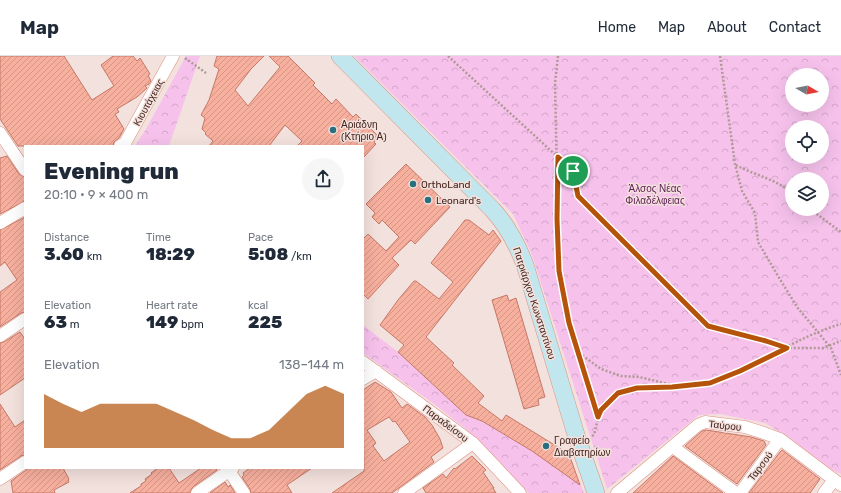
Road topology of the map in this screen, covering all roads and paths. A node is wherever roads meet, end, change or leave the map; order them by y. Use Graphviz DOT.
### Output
graph roads {
  1 [pos="174,56"];
  2 [pos="182,56"];
  3 [pos="340,56"];
  4 [pos="448,56"];
  5 [pos="558,56"];
  6 [pos="720,56"];
  7 [pos="206,73"];
  8 [pos="0,133"];
  9 [pos="122,145"];
  10 [pos="558,157"];
  11 [pos="735,164"];
  12 [pos="24,169"];
  13 [pos="785,188"];
  14 [pos="24,209"];
  15 [pos="819,216"];
  16 [pos="0,222"];
  17 [pos="841,232"];
  18 [pos="24,320"];
  19 [pos="841,324"];
  20 [pos="818,332"];
  21 [pos="0,336"];
  22 [pos="841,341"];
  23 [pos="829,346"];
  24 [pos="787,348"];
  25 [pos="579,352"];
  26 [pos="364,363"];
  27 [pos="376,371"];
  28 [pos="841,375"];
  29 [pos="364,379"];
  30 [pos="680,386"];
  31 [pos="598,417"];
  32 [pos="780,439"];
  33 [pos="473,443"];
  34 [pos="579,443"];
  35 [pos="673,447"];
  36 [pos="24,463"];
  37 [pos="230,469"];
  38 [pos="0,479"];
  39 [pos="837,482"];
  40 [pos="410,491"];
  41 [pos="197,493"];
  42 [pos="244,493"];
  43 [pos="520,493"];
  44 [pos="596,493"];
  45 [pos="617,493"];
  46 [pos="736,493"];
  47 [pos="740,493"];
  48 [pos="824,493"];
  1 -- 9 [label="street, Κιουτάχειας"];
  2 -- 7 [label="path"];
  3 -- 34 [label="main road, Πατριάρχου Κωνσταντίνου"];
  4 -- 10 [label="path"];
  5 -- 10 [label="path"];
  6 -- 11 [label="path"];
  8 -- 12 [label="street"];
  10 -- 24 [label="path"];
  10 -- 25 [label="path"];
  11 -- 13 [label="path"];
  11 -- 20 [label="path"];
  14 -- 16 [label="street"];
  15 -- 17 [label="path"];
  18 -- 21 [label="street"];
  19 -- 20 [label="path"];
  20 -- 23 [label="path"];
  20 -- 24 [label="path"];
  22 -- 23 [label="path"];
  23 -- 24 [label="path"];
  23 -- 28 [label="path"];
  24 -- 30 [label="path"];
  25 -- 30 [label="path"];
  25 -- 31 [label="path"];
  26 -- 27 [label="street, Παραδείσου"];
  27 -- 29 [label="street"];
  27 -- 33 [label="street, Παραδείσου"];
  30 -- 31 [label="path"];
  31 -- 34 [label="path"];
  32 -- 35 [label="street, Ταύρου"];
  32 -- 39 [label="street, Ταύρου"];
  32 -- 47 [label="street, Ταρσού"];
  33 -- 40 [label="street"];
  33 -- 43 [label="street, Παραδείσου"];
  34 -- 44 [label="main road, Πατριάρχου Κωνσταντίνου"];
  35 -- 45 [label="street, Ταύρου"];
  35 -- 46 [label="street"];
  36 -- 38 [label="street"];
  37 -- 41 [label="street"];
  37 -- 42 [label="street"];
  39 -- 48 [label="street"];
}
